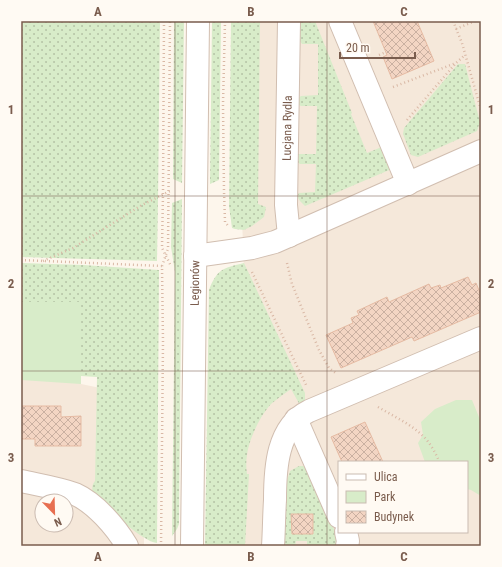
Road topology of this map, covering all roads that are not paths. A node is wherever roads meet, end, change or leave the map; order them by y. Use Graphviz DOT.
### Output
graph roads {
  1 [pos="198,21"];
  2 [pos="289,21"];
  3 [pos="340,21"];
  4 [pos="481,151"];
  5 [pos="408,184"];
  6 [pos="289,236"];
  7 [pos="195,256"];
  8 [pos="481,338"];
  9 [pos="296,419"];
  10 [pos="21,481"];
  11 [pos="338,515"];
  12 [pos="346,533"];
  13 [pos="126,546"];
  14 [pos="192,546"];
  15 [pos="274,546"];
  16 [pos="347,546"];
  1 -- 7 [label="street, Legionów"];
  2 -- 6 [label="street, Lucjana Rydla"];
  3 -- 5 [label="street"];
  4 -- 5 [label="street"];
  5 -- 6 [label="street"];
  6 -- 7 [label="street"];
  7 -- 14 [label="street, Legionów"];
  8 -- 9 [label="street"];
  9 -- 11 [label="street"];
  9 -- 15 [label="street"];
  10 -- 13 [label="street"];
  12 -- 16 [label="street"];
}
